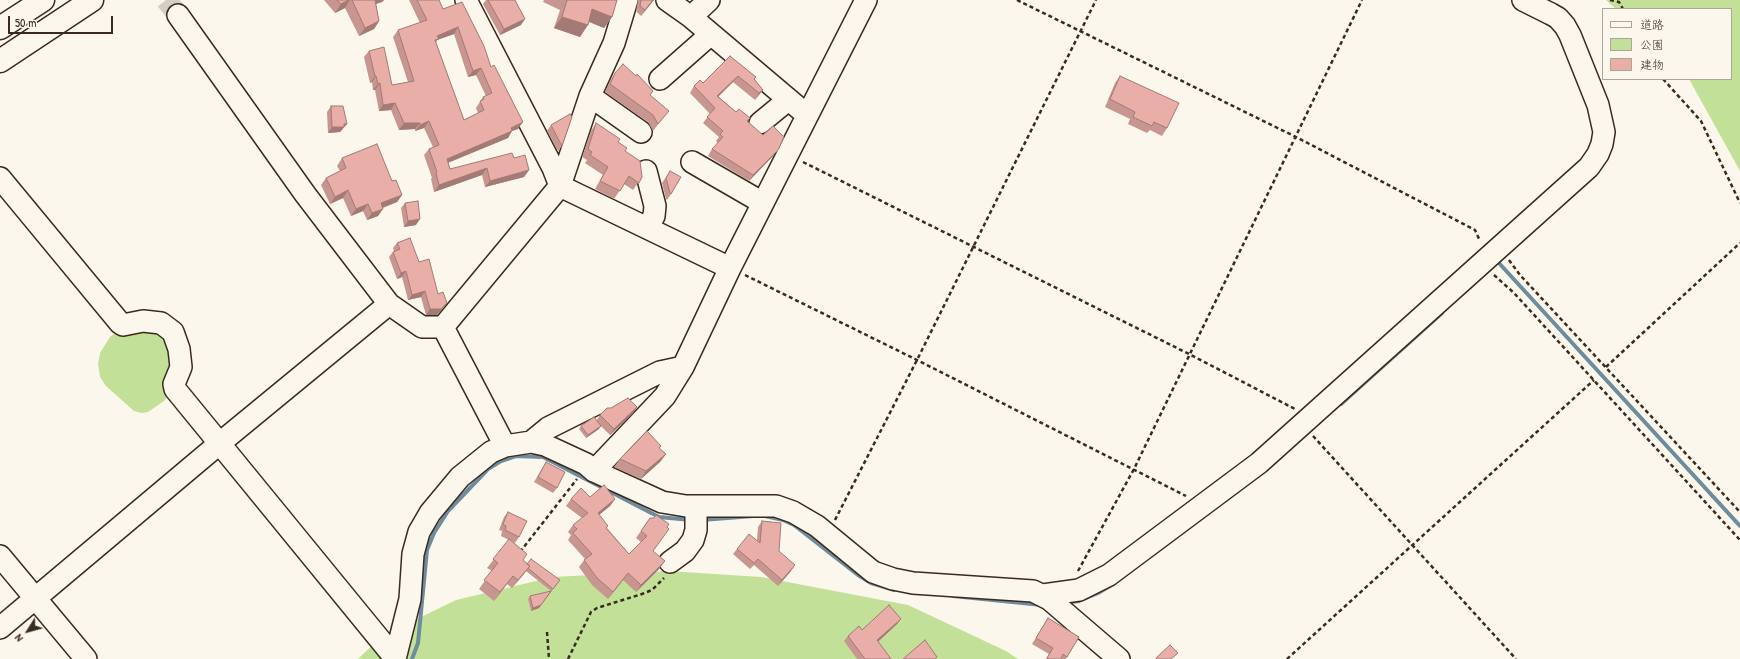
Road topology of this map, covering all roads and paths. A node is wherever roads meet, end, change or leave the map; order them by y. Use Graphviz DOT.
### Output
graph roads {
  1 [pos="23,0"];
  2 [pos="43,0"];
  3 [pos="77,0"];
  4 [pos="92,0"];
  5 [pos="466,0"];
  6 [pos="627,0"];
  7 [pos="667,0"];
  8 [pos="709,0"];
  9 [pos="866,0"];
  10 [pos="1017,0"];
  11 [pos="1096,0"];
  12 [pos="1362,0"];
  13 [pos="1523,0"];
  14 [pos="1610,0"];
  15 [pos="1622,8"];
  16 [pos="0,11"];
  17 [pos="178,15"];
  18 [pos="690,17"];
  19 [pos="0,28"];
  20 [pos="1081,32"];
  21 [pos="711,34"];
  22 [pos="0,45"];
  23 [pos="0,61"];
  24 [pos="660,79"];
  25 [pos="1664,80"];
  26 [pos="590,96"];
  27 [pos="788,100"];
  28 [pos="807,115"];
  29 [pos="760,123"];
  30 [pos="641,132"];
  31 [pos="1296,137"];
  32 [pos="787,155"];
  33 [pos="692,162"];
  34 [pos="646,171"];
  35 [pos="0,178"];
  36 [pos="560,186"];
  37 [pos="763,203"];
  38 [pos="1740,203"];
  39 [pos="647,228"];
  40 [pos="1740,243"];
  41 [pos="974,248"];
  42 [pos="1508,258"];
  43 [pos="1486,267"];
  44 [pos="730,268"];
  45 [pos="389,304"];
  46 [pos="443,327"];
  47 [pos="1189,354"];
  48 [pos="917,360"];
  49 [pos="683,367"];
  50 [pos="1606,367"];
  51 [pos="1594,380"];
  52 [pos="1310,427"];
  53 [pos="531,442"];
  54 [pos="220,443"];
  55 [pos="505,446"];
  56 [pos="1134,469"];
  57 [pos="585,476"];
  58 [pos="1202,504"];
  59 [pos="1740,512"];
  60 [pos="696,515"];
  61 [pos="827,535"];
  62 [pos="1740,540"];
  63 [pos="1412,544"];
  64 [pos="518,554"];
  65 [pos="0,556"];
  66 [pos="670,562"];
  67 [pos="1054,598"];
  68 [pos="36,599"];
  69 [pos="0,628"];
  70 [pos="546,632"];
  71 [pos="395,658"];
  72 [pos="86,659"];
  73 [pos="549,659"];
  74 [pos="568,659"];
  75 [pos="1119,659"];
  76 [pos="1287,659"];
  77 [pos="1516,659"];
  1 -- 16 [label="highway"];
  2 -- 19 [label="highway"];
  3 -- 22 [label="highway"];
  4 -- 23 [label="highway"];
  5 -- 36 [label="street"];
  6 -- 26 [label="street"];
  7 -- 18 [label="street"];
  8 -- 18 [label="street"];
  9 -- 28 [label="street"];
  10 -- 20 [label="path"];
  11 -- 20 [label="path"];
  12 -- 31 [label="path"];
  13 -- 43 [label="street"];
  14 -- 15 [label="path"];
  17 -- 45 [label="street"];
  18 -- 21 [label="street"];
  20 -- 31 [label="path"];
  20 -- 41 [label="path"];
  21 -- 24 [label="street"];
  21 -- 27 [label="street"];
  25 -- 38 [label="path"];
  26 -- 30 [label="street"];
  26 -- 36 [label="street"];
  27 -- 28 [label="street"];
  27 -- 29 [label="street"];
  28 -- 32 [label="street"];
  31 -- 43 [label="path"];
  31 -- 47 [label="path"];
  32 -- 37 [label="street"];
  32 -- 41 [label="path"];
  33 -- 37 [label="street"];
  34 -- 39 [label="street"];
  35 -- 54 [label="street"];
  36 -- 39 [label="street"];
  36 -- 46 [label="street"];
  37 -- 44 [label="street"];
  39 -- 44 [label="street"];
  40 -- 50 [label="path"];
  41 -- 47 [label="path"];
  41 -- 48 [label="path"];
  42 -- 50 [label="path"];
  43 -- 51 [label="path"];
  43 -- 52 [label="street"];
  44 -- 48 [label="path"];
  44 -- 49 [label="street"];
  45 -- 46 [label="street"];
  45 -- 54 [label="street"];
  46 -- 55 [label="street"];
  47 -- 52 [label="path"];
  47 -- 56 [label="path"];
  48 -- 56 [label="path"];
  48 -- 61 [label="path"];
  49 -- 53 [label="street"];
  49 -- 57 [label="street"];
  50 -- 59 [label="path"];
  51 -- 62 [label="path"];
  51 -- 63 [label="path"];
  52 -- 58 [label="street"];
  52 -- 63 [label="path"];
  53 -- 55 [label="street"];
  53 -- 57 [label="street"];
  54 -- 68 [label="street"];
  54 -- 71 [label="street"];
  55 -- 71 [label="street"];
  56 -- 58 [label="path"];
  56 -- 67 [label="path"];
  57 -- 60 [label="street"];
  57 -- 64 [label="path"];
  58 -- 67 [label="street"];
  60 -- 61 [label="street"];
  60 -- 66 [label="street"];
  61 -- 67 [label="street"];
  63 -- 76 [label="path"];
  63 -- 77 [label="path"];
  65 -- 68 [label="street"];
  66 -- 74 [label="path"];
  67 -- 75 [label="street"];
  68 -- 69 [label="street"];
  68 -- 72 [label="street"];
  70 -- 73 [label="path"];
}
